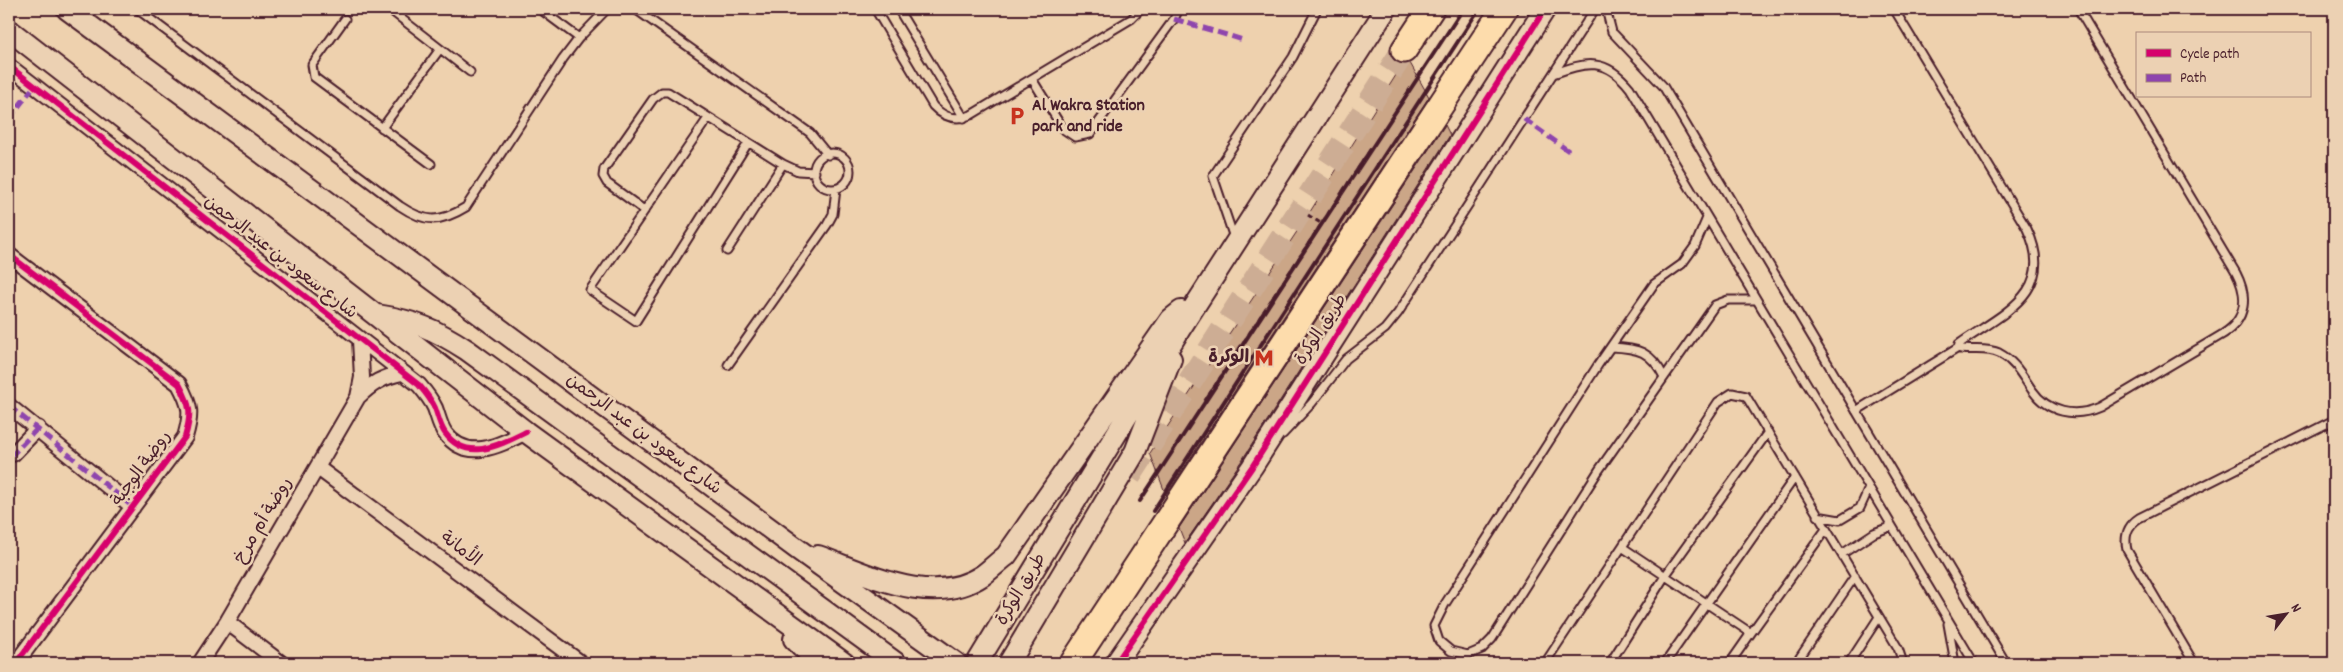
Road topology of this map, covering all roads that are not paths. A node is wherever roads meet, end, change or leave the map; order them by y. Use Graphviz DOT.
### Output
graph roads {
  1 [pos="68,9"];
  2 [pos="138,9"];
  3 [pos="389,9"];
  4 [pos="540,9"];
  5 [pos="607,9"];
  6 [pos="635,9"];
  7 [pos="875,9"];
  8 [pos="898,9"];
  9 [pos="1141,9"];
  10 [pos="1179,9"];
  11 [pos="1317,9"];
  12 [pos="1373,9"];
  13 [pos="1386,9"];
  14 [pos="1431,9"];
  15 [pos="1504,9"];
  16 [pos="1545,9"];
  17 [pos="1595,9"];
  18 [pos="1606,9"];
  19 [pos="1894,9"];
  20 [pos="2078,9"];
  21 [pos="345,19"];
  22 [pos="9,30"];
  23 [pos="1370,33"];
  24 [pos="579,38"];
  25 [pos="440,49"];
  26 [pos="1404,50"];
  27 [pos="9,66"];
  28 [pos="470,72"];
  29 [pos="1554,74"];
  30 [pos="1032,79"];
  31 [pos="708,118"];
  32 [pos="964,118"];
  33 [pos="382,128"];
  34 [pos="748,143"];
  35 [pos="828,155"];
  36 [pos="431,164"];
  37 [pos="783,164"];
  38 [pos="815,172"];
  39 [pos="836,189"];
  40 [pos="644,210"];
  41 [pos="1707,218"];
  42 [pos="1236,242"];
  43 [pos="727,251"];
  44 [pos="9,255"];
  45 [pos="1202,295"];
  46 [pos="1756,300"];
  47 [pos="375,315"];
  48 [pos="1180,329"];
  49 [pos="360,340"];
  50 [pos="1611,347"];
  51 [pos="1958,348"];
  52 [pos="728,365"];
  53 [pos="402,373"];
  54 [pos="1664,377"];
  55 [pos="358,397"];
  56 [pos="9,406"];
  57 [pos="1856,412"];
  58 [pos="2334,420"];
  59 [pos="38,428"];
  60 [pos="526,432"];
  61 [pos="1768,432"];
  62 [pos="9,454"];
  63 [pos="1252,467"];
  64 [pos="318,468"];
  65 [pos="1795,477"];
  66 [pos="1869,488"];
  67 [pos="133,507"];
  68 [pos="1818,516"];
  69 [pos="1892,526"];
  70 [pos="1826,529"];
  71 [pos="1622,547"];
  72 [pos="796,548"];
  73 [pos="1842,554"];
  74 [pos="1665,576"];
  75 [pos="1855,576"];
  76 [pos="745,590"];
  77 [pos="1707,603"];
  78 [pos="1879,617"];
  79 [pos="1947,619"];
  80 [pos="226,622"];
  81 [pos="1751,633"];
  82 [pos="16,663"];
  83 [pos="200,663"];
  84 [pos="281,663"];
  85 [pos="581,663"];
  86 [pos="819,663"];
  87 [pos="844,663"];
  88 [pos="896,663"];
  89 [pos="956,663"];
  90 [pos="977,663"];
  91 [pos="1009,663"];
  92 [pos="1073,663"];
  93 [pos="1116,663"];
  94 [pos="1545,663"];
  95 [pos="1610,663"];
  96 [pos="1665,663"];
  97 [pos="1730,663"];
  98 [pos="1796,663"];
  99 [pos="1849,663"];
  100 [pos="1903,663"];
  101 [pos="1955,663"];
  102 [pos="1974,663"];
  103 [pos="2006,663"];
  104 [pos="2194,663"];
  1 -- 72 [label="main road, شارع سعود بن عبد الرحمن"];
  2 -- 24 [label="lane"];
  3 -- 25 [label="lane"];
  4 -- 24 [label="lane"];
  5 -- 24 [label="lane"];
  6 -- 35 [label="lane"];
  7 -- 32 [label="lane"];
  8 -- 32 [label="lane"];
  9 -- 30 [label="lane"];
  10 -- 30 [label="lane"];
  11 -- 42 [label="lane"];
  12 -- 23 [label="main road"];
  13 -- 23 [label="main road, طريق الوكرة"];
  14 -- 26 [label="highway"];
  15 -- 92 [label="highway, طريق الوكرة"];
  16 -- 63 [label="main road, طريق الوكرة"];
  17 -- 29 [label="lane"];
  18 -- 57 [label="lane"];
  19 -- 51 [label="lane"];
  20 -- 51 [label="lane"];
  21 -- 33 [label="lane"];
  22 -- 47 [label="main road, شارع سعود بن عبد الرحمن"];
  23 -- 42 [label="main road, طريق الوكرة"];
  25 -- 28 [label="lane"];
  25 -- 33 [label="lane"];
  27 -- 49 [label="street, شارع سعود بن عبد الرحمن"];
  29 -- 41 [label="lane"];
  29 -- 63 [label="lane"];
  30 -- 32 [label="lane"];
  31 -- 34 [label="lane"];
  31 -- 40 [label="lane"];
  31 -- 40 [label="lane"];
  33 -- 36 [label="lane"];
  34 -- 37 [label="lane"];
  34 -- 40 [label="lane"];
  35 -- 38 [label="lane"];
  35 -- 39 [label="lane"];
  37 -- 38 [label="lane"];
  37 -- 43 [label="lane"];
  38 -- 39 [label="lane"];
  39 -- 52 [label="lane"];
  41 -- 46 [label="lane"];
  41 -- 50 [label="lane"];
  42 -- 45 [label="main road, طريق الوكرة"];
  44 -- 67 [label="street, روضة الوجبة"];
  45 -- 48 [label="main road, طريق الوكرة"];
  45 -- 72 [label="main road"];
  46 -- 54 [label="lane"];
  46 -- 66 [label="lane"];
  47 -- 60 [label="main road, شارع سعود بن عبد الرحمن"];
  47 -- 88 [label="main road"];
  48 -- 90 [label="main road, طريق الوكرة"];
  48 -- 91 [label="main road"];
  49 -- 53 [label="street, شارع سعود بن عبد الرحمن"];
  49 -- 55 [label="street, روضة أم مرخ"];
  50 -- 54 [label="lane"];
  50 -- 54 [label="lane"];
  51 -- 57 [label="lane"];
  53 -- 55 [label="street, روضة أم مرخ"];
  53 -- 60 [label="street, شارع سعود بن عبد الرحمن"];
  55 -- 64 [label="street, روضة أم مرخ"];
  56 -- 59 [label="street"];
  57 -- 103 [label="lane"];
  58 -- 104 [label="lane"];
  59 -- 62 [label="street"];
  59 -- 67 [label="street"];
  60 -- 76 [label="main road, شارع سعود بن عبد الرحمن"];
  61 -- 65 [label="lane"];
  61 -- 71 [label="lane"];
  61 -- 74 [label="lane"];
  63 -- 93 [label="main road, طريق الوكرة"];
  64 -- 80 [label="street, روضة أم مرخ"];
  64 -- 85 [label="street, الأمانة"];
  65 -- 68 [label="lane"];
  65 -- 77 [label="lane"];
  66 -- 68 [label="lane"];
  66 -- 69 [label="lane"];
  67 -- 82 [label="street, روضة الوجبة"];
  68 -- 70 [label="lane"];
  69 -- 73 [label="lane"];
  69 -- 79 [label="lane"];
  70 -- 73 [label="lane"];
  70 -- 81 [label="lane"];
  71 -- 74 [label="lane"];
  71 -- 94 [label="lane"];
  72 -- 89 [label="main road, شارع سعود بن عبد الرحمن"];
  73 -- 75 [label="lane"];
  74 -- 77 [label="lane"];
  74 -- 95 [label="lane"];
  75 -- 78 [label="lane"];
  75 -- 98 [label="lane"];
  76 -- 86 [label="main road"];
  76 -- 87 [label="main road, شارع سعود بن عبد الرحمن"];
  77 -- 81 [label="lane"];
  77 -- 96 [label="lane"];
  78 -- 99 [label="lane"];
  78 -- 100 [label="lane"];
  79 -- 101 [label="lane"];
  79 -- 102 [label="lane"];
  80 -- 83 [label="street, روضة أم مرخ"];
  80 -- 84 [label="street"];
  81 -- 97 [label="lane"];
}
